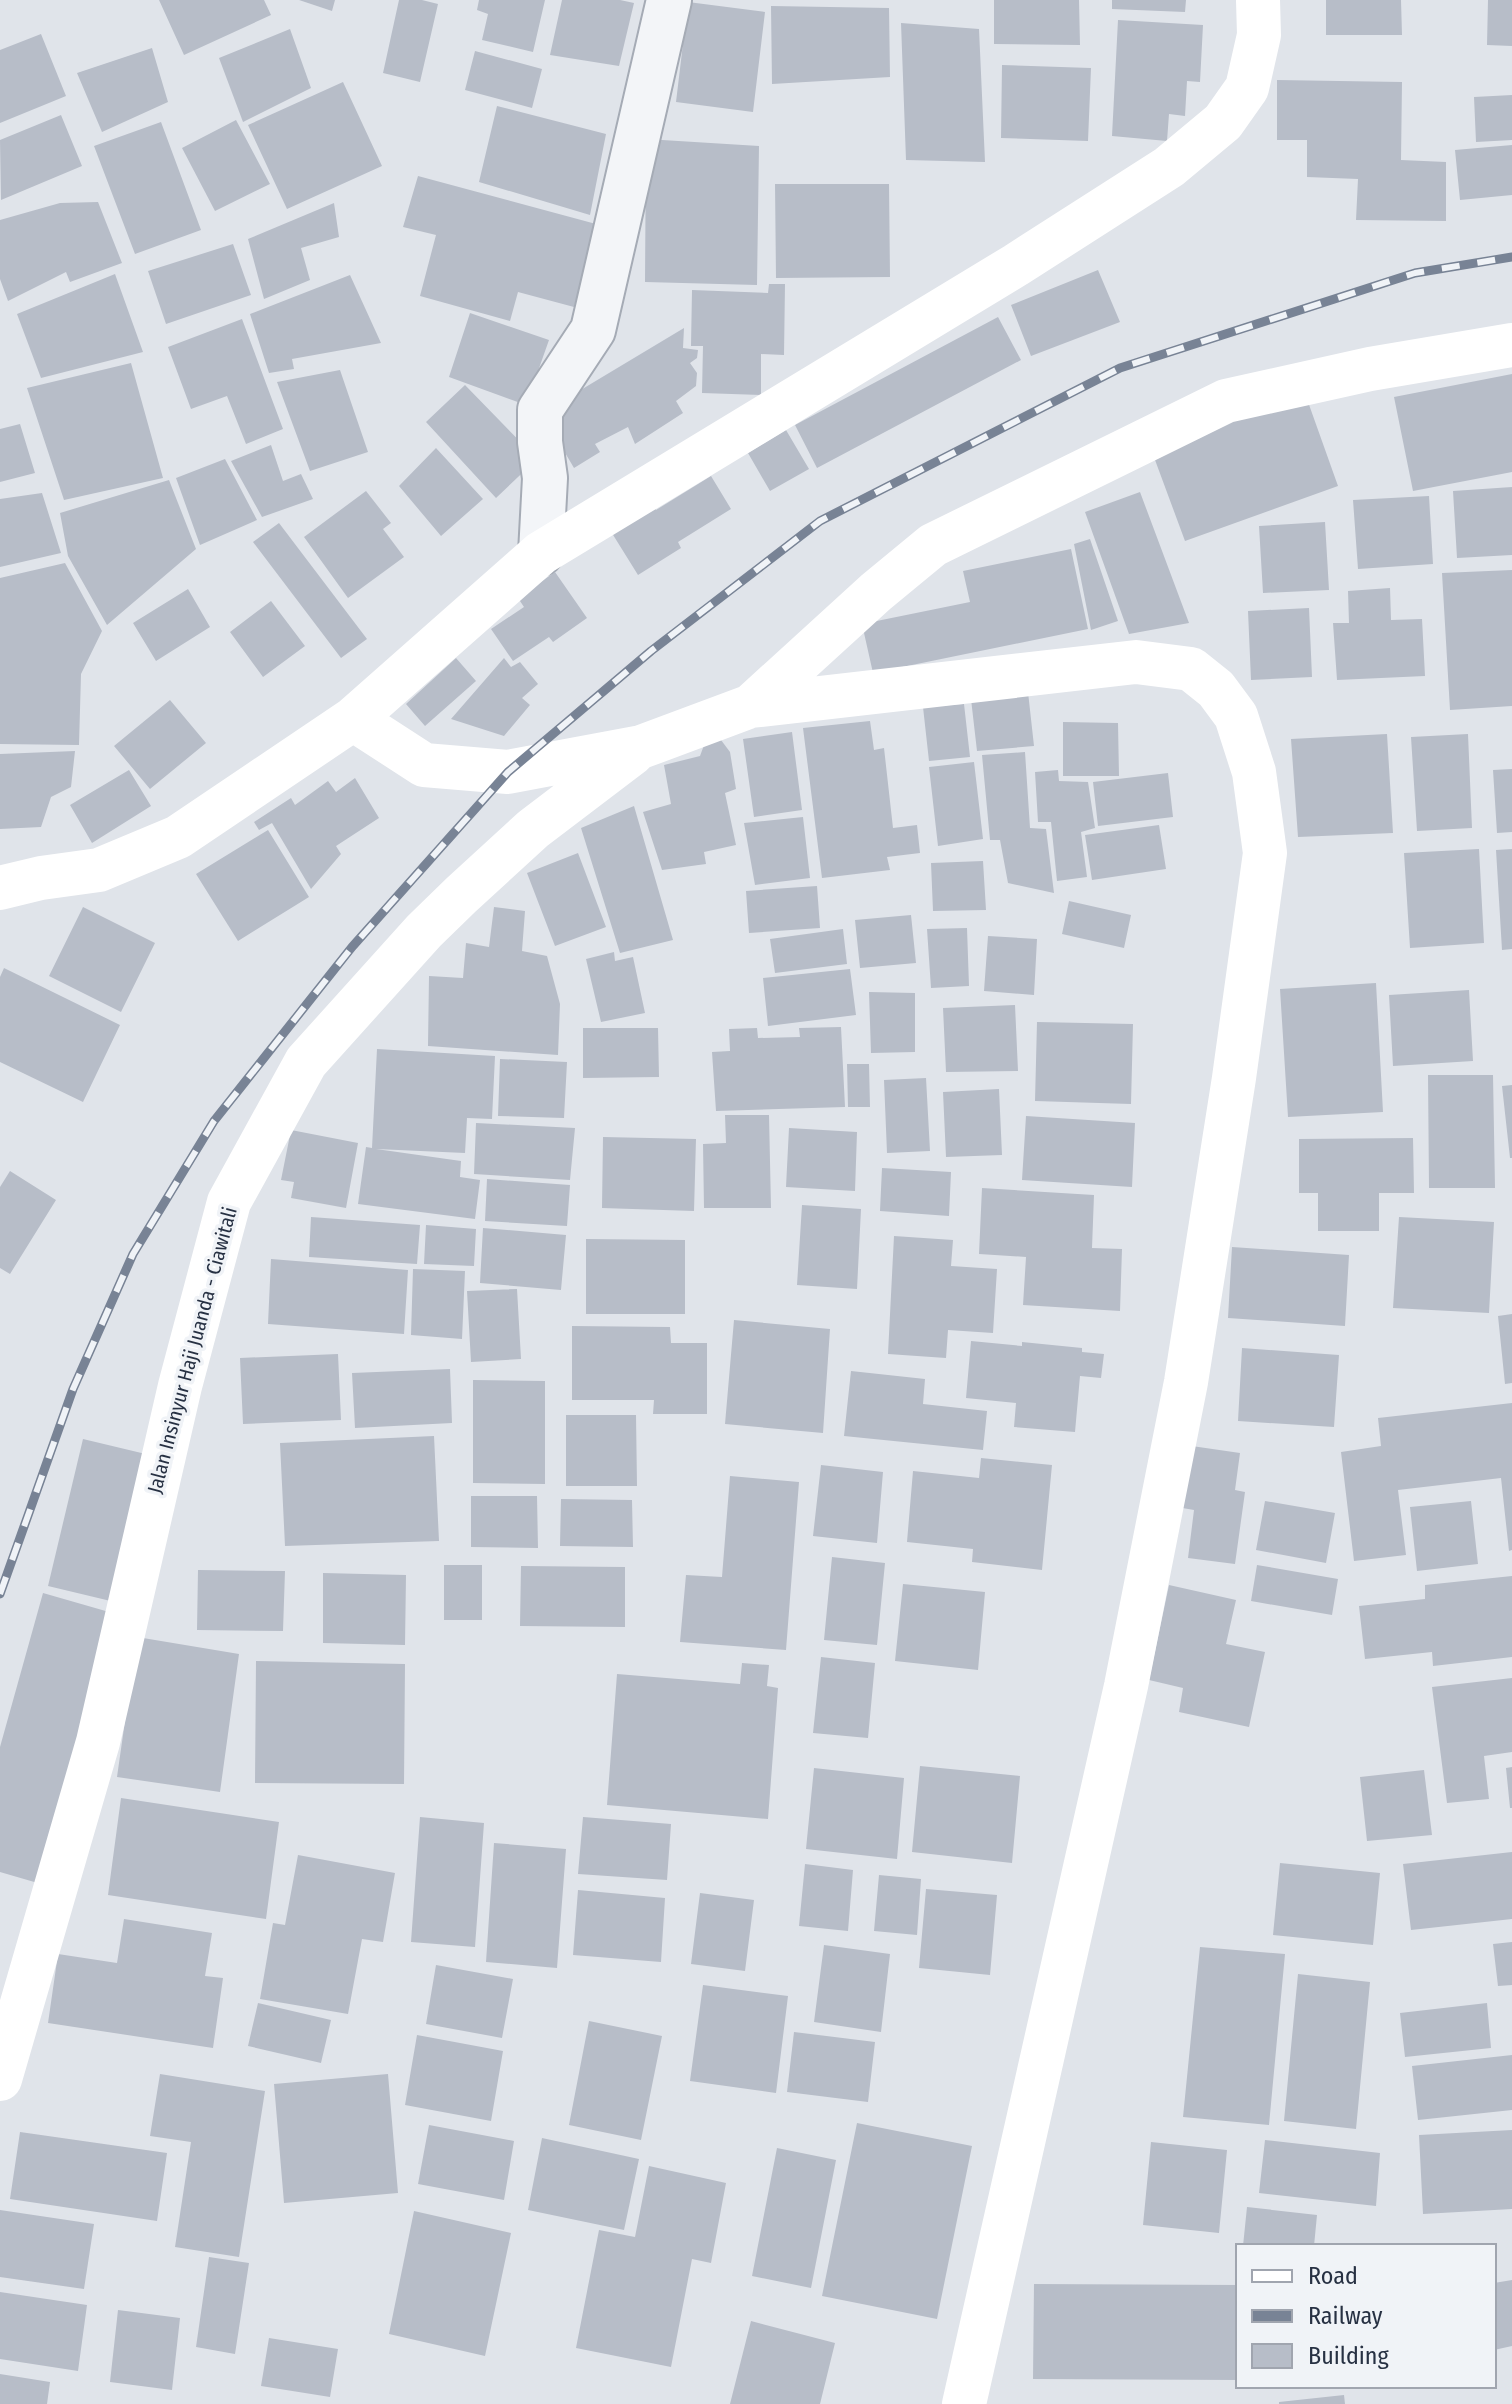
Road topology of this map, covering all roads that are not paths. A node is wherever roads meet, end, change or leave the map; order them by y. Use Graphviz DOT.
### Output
graph roads {
  1 [pos="669,0"];
  2 [pos="1258,0"];
  3 [pos="1512,345"];
  4 [pos="541,553"];
  5 [pos="751,706"];
  6 [pos="353,719"];
  7 [pos="641,747"];
  8 [pos="0,888"];
  9 [pos="0,2079"];
  10 [pos="964,2404"];
  1 -- 4 [label="street"];
  2 -- 4 [label="street"];
  3 -- 5 [label="street"];
  4 -- 6 [label="street"];
  5 -- 7 [label="street"];
  5 -- 10 [label="street"];
  6 -- 7 [label="street"];
  6 -- 8 [label="street"];
  7 -- 9 [label="street, Jalan Insinyur Haji Juanda - Ciawitali"];
}
